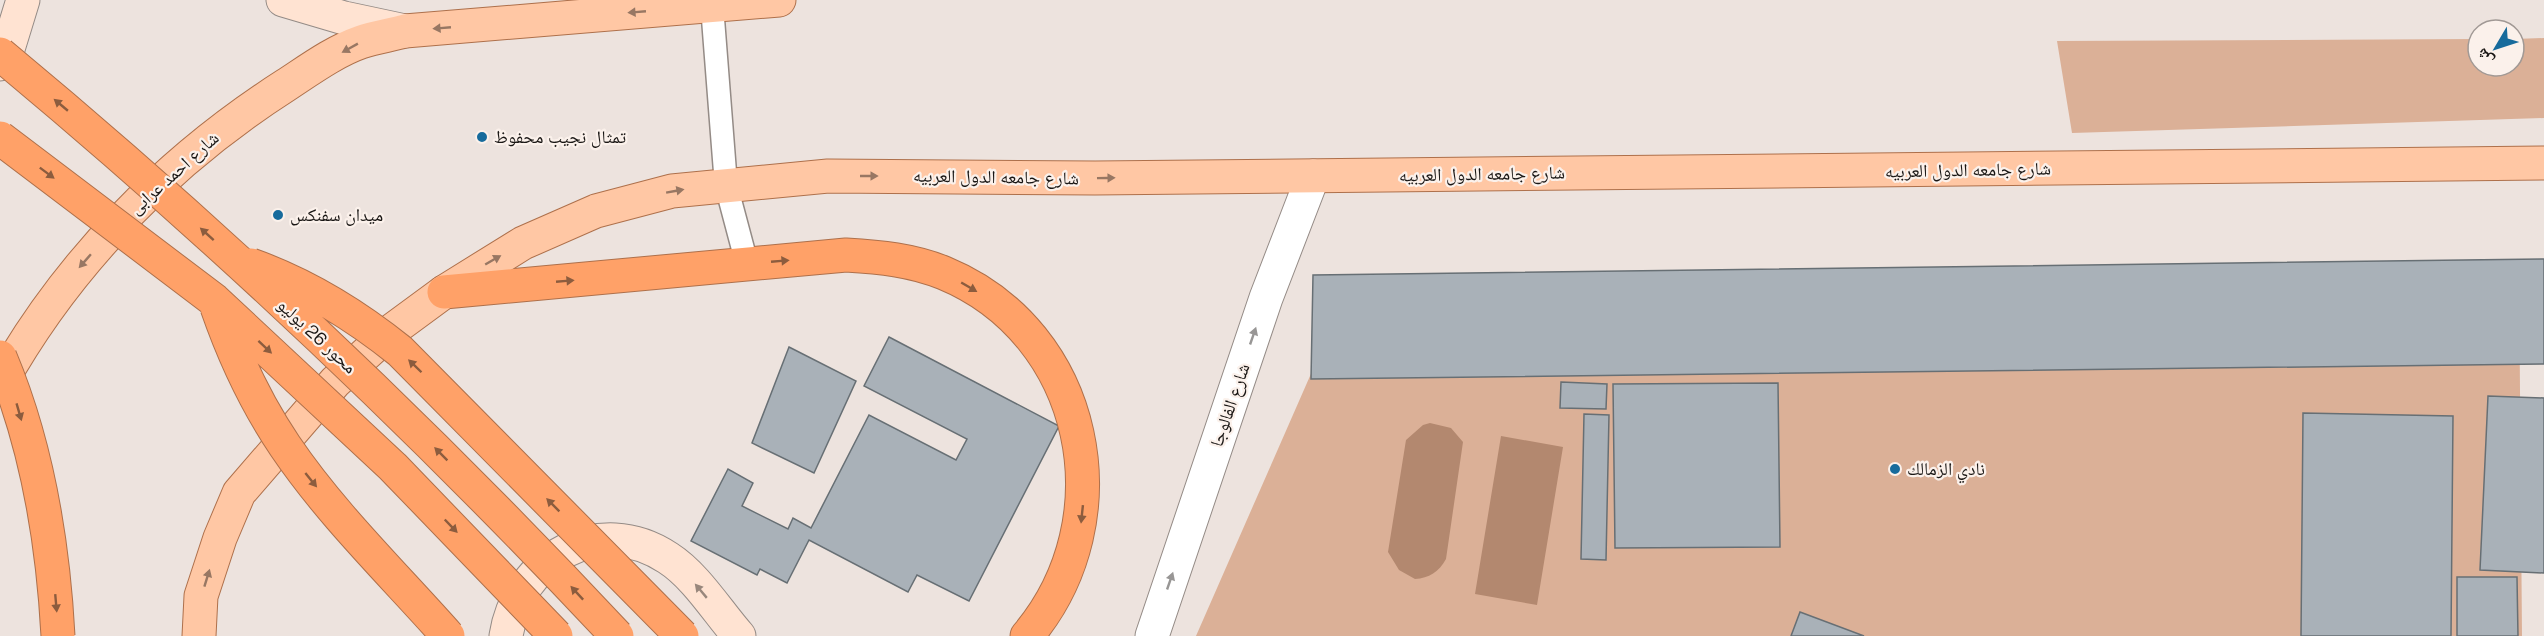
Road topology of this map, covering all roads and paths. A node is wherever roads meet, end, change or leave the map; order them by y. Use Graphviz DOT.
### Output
graph roads {
  1 [pos="23,0"];
  2 [pos="283,0"];
  3 [pos="779,0"];
  4 [pos="712,6"];
  5 [pos="405,31"];
  6 [pos="0,54"];
  7 [pos="0,64"];
  8 [pos="0,138"];
  9 [pos="2544,163"];
  10 [pos="1313,176"];
  11 [pos="726,185"];
  12 [pos="235,259"];
  13 [pos="747,264"];
  14 [pos="444,292"];
  15 [pos="214,300"];
  16 [pos="0,357"];
  17 [pos="0,384"];
  18 [pos="58,636"];
  19 [pos="199,636"];
  20 [pos="448,636"];
  21 [pos="506,636"];
  22 [pos="556,636"];
  23 [pos="617,636"];
  24 [pos="682,636"];
  25 [pos="739,636"];
  26 [pos="1028,636"];
  27 [pos="1152,636"];
  1 -- 7 [label="main road"];
  2 -- 5 [label="main road"];
  3 -- 4 [label="main road"];
  4 -- 5 [label="main road, one-way"];
  4 -- 11 [label="street"];
  5 -- 17 [label="main road, شارع احمد عرابى, one-way"];
  12 -- 6 [label="highway, محور 26 يوليو, one-way, bridge"];
  8 -- 15 [label="highway, one-way, bridge"];
  9 -- 10 [label="main road, شارع جامعه الدول العربيه"];
  11 -- 10 [label="main road, شارع جامعه الدول العربيه, one-way"];
  27 -- 10 [label="street, شارع الفالوجا, one-way"];
  11 -- 13 [label="street"];
  14 -- 11 [label="main road, شارع جامعه الدول العربيه, one-way"];
  23 -- 12 [label="highway, محور 26 يوليو, one-way, bridge"];
  24 -- 12 [label="highway, one-way, bridge"];
  14 -- 13 [label="highway, one-way"];
  13 -- 26 [label="highway, one-way"];
  19 -- 14 [label="main road, one-way"];
  15 -- 20 [label="highway, one-way, bridge"];
  15 -- 22 [label="highway, one-way, bridge"];
  16 -- 18 [label="highway, one-way, bridge"];
  25 -- 21 [label="main road, one-way"];
}
